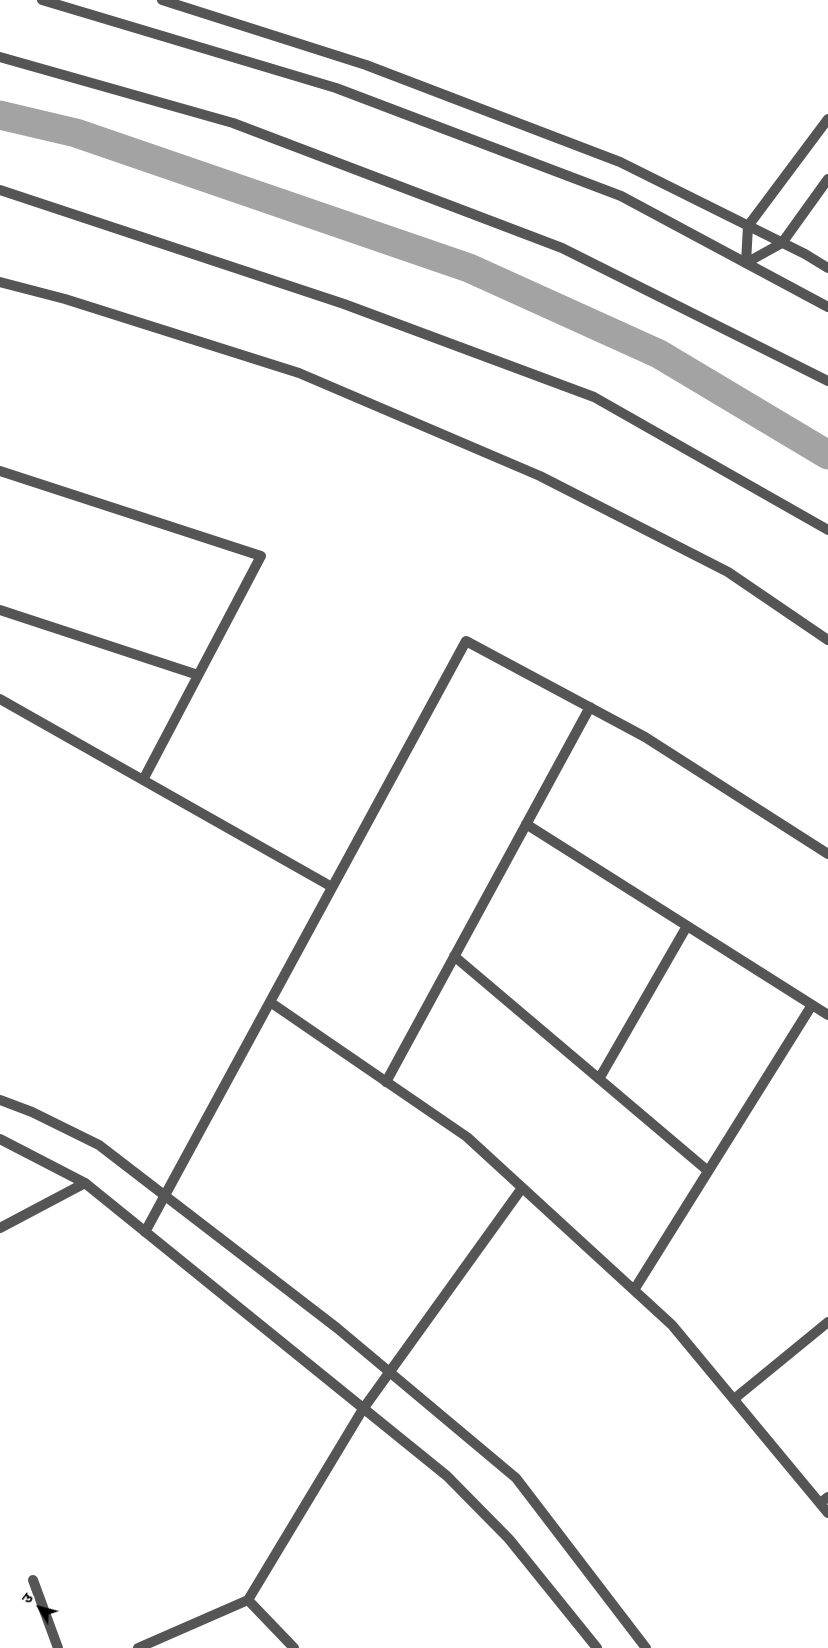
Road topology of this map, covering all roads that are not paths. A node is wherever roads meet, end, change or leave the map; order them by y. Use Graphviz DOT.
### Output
graph roads {
  1 [pos="42,0"];
  2 [pos="162,0"];
  3 [pos="0,57"];
  4 [pos="828,119"];
  5 [pos="828,179"];
  6 [pos="0,190"];
  7 [pos="748,226"];
  8 [pos="782,243"];
  9 [pos="746,263"];
  10 [pos="828,268"];
  11 [pos="0,282"];
  12 [pos="828,307"];
  13 [pos="828,381"];
  14 [pos="0,471"];
  15 [pos="828,530"];
  16 [pos="0,610"];
  17 [pos="828,640"];
  18 [pos="198,675"];
  19 [pos="0,699"];
  20 [pos="590,707"];
  21 [pos="143,780"];
  22 [pos="526,824"];
  23 [pos="828,854"];
  24 [pos="332,887"];
  25 [pos="687,926"];
  26 [pos="454,956"];
  27 [pos="270,1002"];
  28 [pos="812,1005"];
  29 [pos="828,1015"];
  30 [pos="599,1079"];
  31 [pos="386,1082"];
  32 [pos="0,1100"];
  33 [pos="0,1140"];
  34 [pos="708,1171"];
  35 [pos="85,1183"];
  36 [pos="522,1188"];
  37 [pos="165,1195"];
  38 [pos="0,1228"];
  39 [pos="145,1232"];
  40 [pos="634,1290"];
  41 [pos="828,1322"];
  42 [pos="390,1372"];
  43 [pos="734,1399"];
  44 [pos="364,1409"];
  45 [pos="824,1500"];
  46 [pos="828,1513"];
  47 [pos="33,1580"];
  48 [pos="248,1600"];
  49 [pos="58,1648"];
  50 [pos="138,1648"];
  51 [pos="294,1648"];
  52 [pos="596,1648"];
  53 [pos="646,1648"];
  1 -- 9 [label="street"];
  2 -- 7 [label="street"];
  3 -- 13 [label="street"];
  4 -- 7 [label="street"];
  5 -- 8 [label="street"];
  6 -- 15 [label="street"];
  7 -- 8 [label="street"];
  7 -- 9 [label="street"];
  8 -- 9 [label="street"];
  8 -- 10 [label="street"];
  9 -- 12 [label="street"];
  11 -- 17 [label="street"];
  14 -- 18 [label="street"];
  16 -- 18 [label="street"];
  18 -- 21 [label="street"];
  19 -- 21 [label="street"];
  20 -- 22 [label="street"];
  20 -- 23 [label="street"];
  20 -- 24 [label="street"];
  21 -- 24 [label="street"];
  22 -- 25 [label="street"];
  22 -- 26 [label="street"];
  24 -- 27 [label="street"];
  25 -- 28 [label="street"];
  25 -- 30 [label="street"];
  26 -- 30 [label="street"];
  26 -- 31 [label="street"];
  27 -- 31 [label="street"];
  27 -- 37 [label="street"];
  28 -- 29 [label="street"];
  28 -- 34 [label="street"];
  30 -- 34 [label="street"];
  31 -- 36 [label="street"];
  32 -- 37 [label="street"];
  33 -- 35 [label="street"];
  34 -- 40 [label="street"];
  35 -- 38 [label="street"];
  35 -- 39 [label="street"];
  36 -- 40 [label="street"];
  36 -- 42 [label="street"];
  37 -- 39 [label="street"];
  37 -- 42 [label="street"];
  39 -- 44 [label="street"];
  40 -- 43 [label="street"];
  41 -- 43 [label="street"];
  42 -- 44 [label="street"];
  42 -- 53 [label="street"];
  43 -- 45 [label="street"];
  44 -- 48 [label="street"];
  44 -- 52 [label="street"];
  45 -- 46 [label="street"];
  47 -- 49 [label="street"];
  48 -- 50 [label="street"];
  48 -- 51 [label="street"];
}
